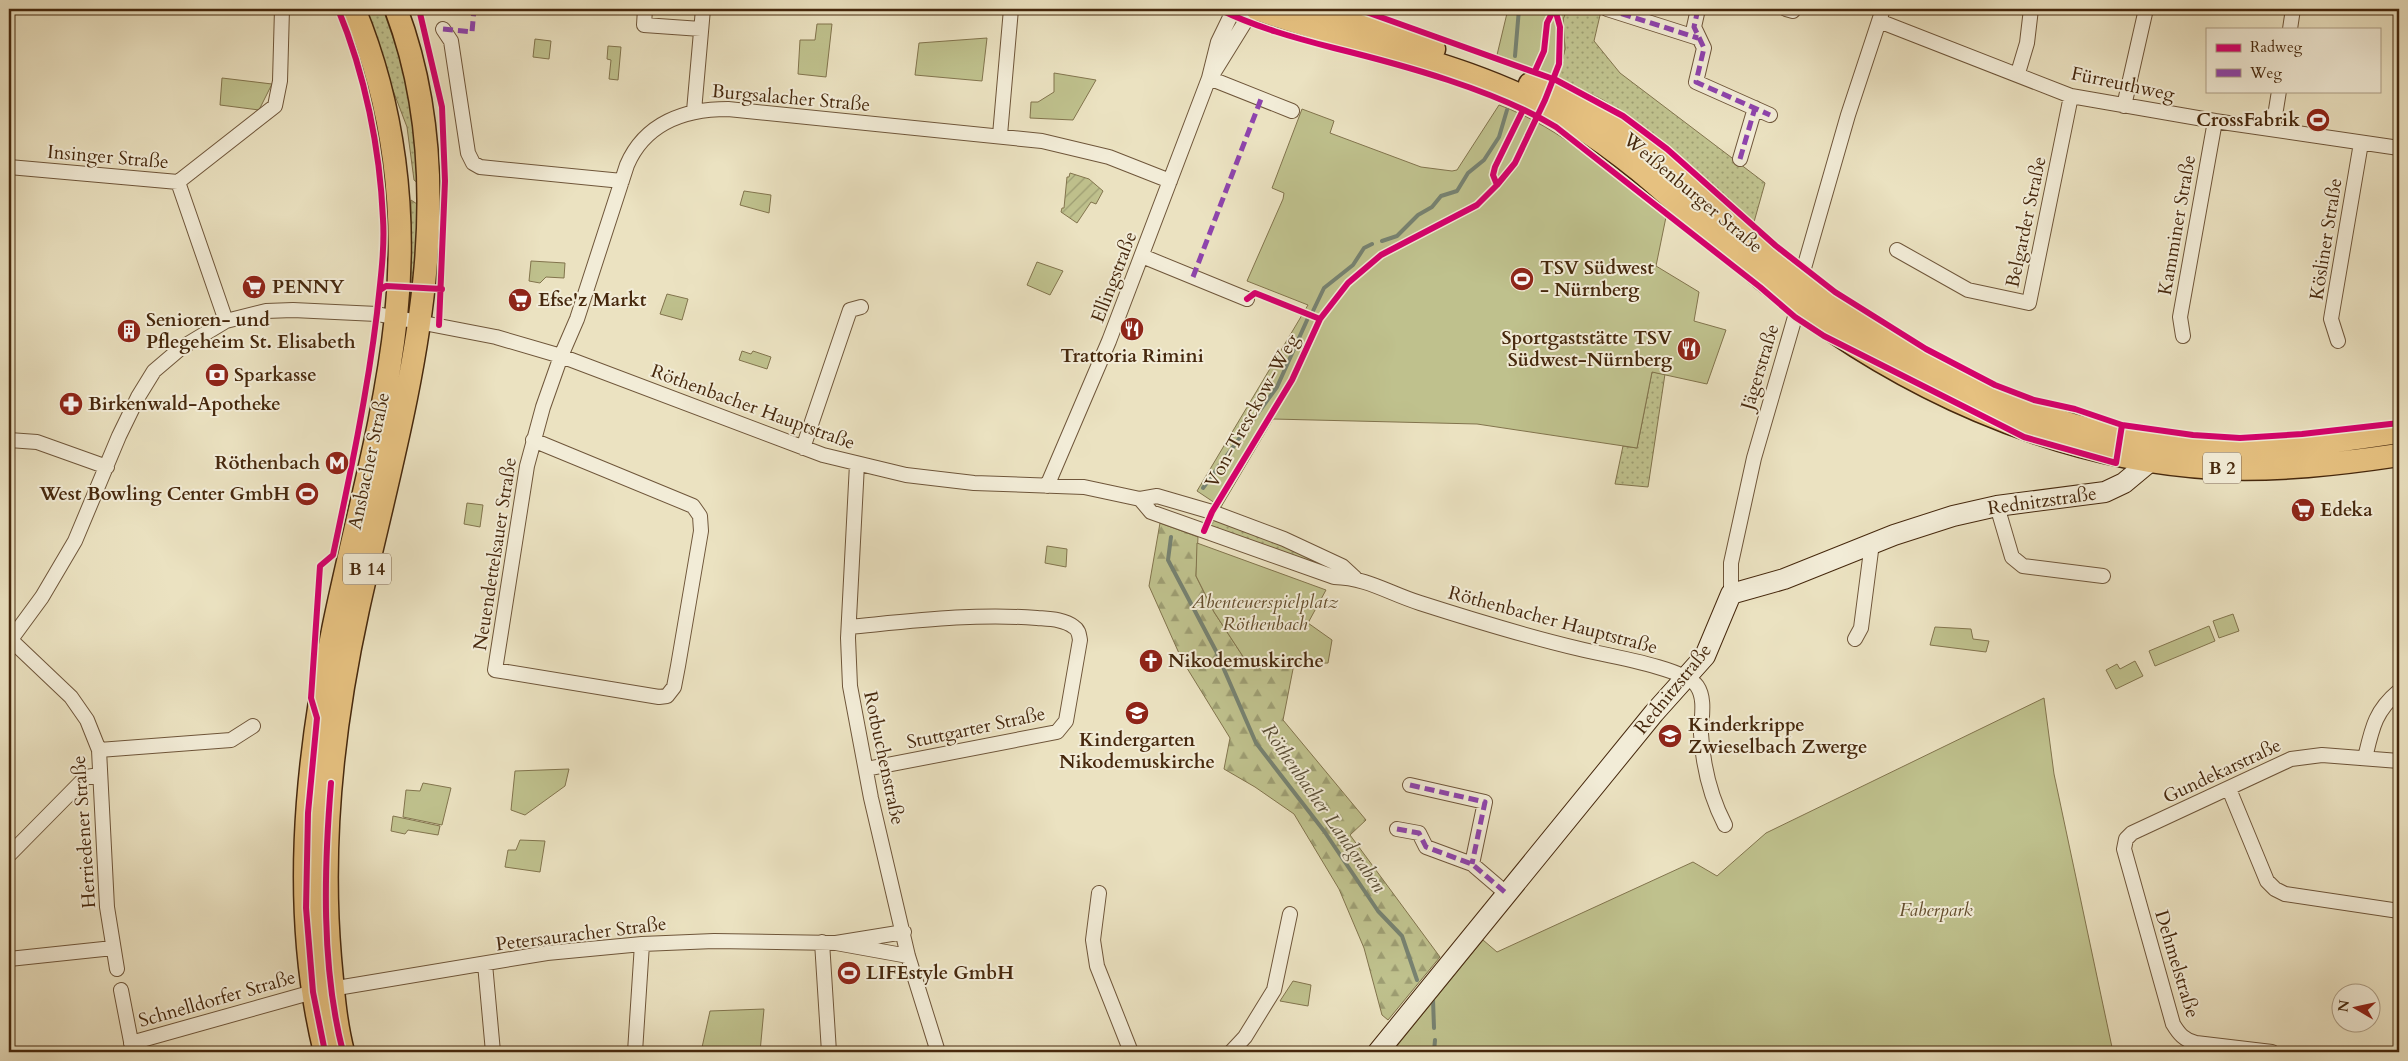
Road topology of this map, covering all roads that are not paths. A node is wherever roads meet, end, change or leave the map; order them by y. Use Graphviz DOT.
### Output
graph roads {
  1 [pos="282,9"];
  2 [pos="354,9"];
  3 [pos="645,9"];
  4 [pos="703,9"];
  5 [pos="1011,9"];
  6 [pos="1234,9"];
  7 [pos="1255,9"];
  8 [pos="1321,9"];
  9 [pos="1607,9"];
  10 [pos="1698,9"];
  11 [pos="2031,9"];
  12 [pos="2146,9"];
  13 [pos="2293,9"];
  14 [pos="400,14"];
  15 [pos="1881,15"];
  16 [pos="2290,28"];
  17 [pos="443,29"];
  18 [pos="701,29"];
  19 [pos="1698,38"];
  20 [pos="2018,74"];
  21 [pos="1209,78"];
  22 [pos="2279,92"];
  23 [pos="2071,96"];
  24 [pos="2124,106"];
  25 [pos="1755,108"];
  26 [pos="694,111"];
  27 [pos="1292,111"];
  28 [pos="1770,114"];
  29 [pos="2215,121"];
  30 [pos="2273,128"];
  31 [pos="1000,135"];
  32 [pos="2361,143"];
  33 [pos="2399,148"];
  34 [pos="1740,159"];
  35 [pos="9,167"];
  36 [pos="397,177"];
  37 [pos="1170,180"];
  38 [pos="622,181"];
  39 [pos="178,182"];
  40 [pos="429,188"];
  41 [pos="1897,250"];
  42 [pos="1142,256"];
  43 [pos="1801,283"];
  44 [pos="1247,298"];
  45 [pos="1798,305"];
  46 [pos="861,307"];
  47 [pos="396,317"];
  48 [pos="226,320"];
  49 [pos="420,321"];
  50 [pos="2183,336"];
  51 [pos="2338,341"];
  52 [pos="561,356"];
  53 [pos="2399,432"];
  54 [pos="9,440"];
  55 [pos="533,440"];
  56 [pos="803,448"];
  57 [pos="2204,448"];
  58 [pos="2396,452"];
  59 [pos="2150,461"];
  60 [pos="857,464"];
  61 [pos="107,467"];
  62 [pos="1047,486"];
  63 [pos="1140,499"];
  64 [pos="1997,506"];
  65 [pos="1872,543"];
  66 [pos="2103,576"];
  67 [pos="1355,578"];
  68 [pos="1731,594"];
  69 [pos="849,627"];
  70 [pos="1856,638"];
  71 [pos="10,641"];
  72 [pos="1687,676"];
  73 [pos="2399,691"];
  74 [pos="253,726"];
  75 [pos="99,750"];
  76 [pos="2365,758"];
  77 [pos="2399,761"];
  78 [pos="866,769"];
  79 [pos="100,775"];
  80 [pos="1410,785"];
  81 [pos="2229,789"];
  82 [pos="1724,825"];
  83 [pos="1398,829"];
  84 [pos="2126,839"];
  85 [pos="9,855"];
  86 [pos="1472,864"];
  87 [pos="1099,893"];
  88 [pos="1507,894"];
  89 [pos="2399,911"];
  90 [pos="1290,914"];
  91 [pos="904,932"];
  92 [pos="829,943"];
  93 [pos="642,944"];
  94 [pos="113,948"];
  95 [pos="908,956"];
  96 [pos="9,959"];
  97 [pos="485,964"];
  98 [pos="117,969"];
  99 [pos="121,990"];
  100 [pos="323,991"];
  101 [pos="132,1047"];
  102 [pos="325,1052"];
  103 [pos="343,1052"];
  104 [pos="493,1052"];
  105 [pos="636,1052"];
  106 [pos="829,1052"];
  107 [pos="938,1052"];
  108 [pos="1131,1052"];
  109 [pos="1231,1052"];
  110 [pos="1378,1052"];
  111 [pos="2272,1052"];
  1 -- 39 [label="street"];
  2 -- 36 [label="main road, Ansbacher Straße / B 14"];
  3 -- 18 [label="street"];
  4 -- 18 [label="street"];
  5 -- 31 [label="street"];
  6 -- 21 [label="street, Ellingstraße"];
  7 -- 21 [label="street, Ellingstraße"];
  7 -- 45 [label="main road, Weißenburger Straße / B 2"];
  8 -- 43 [label="main road, Weißenburger Straße / B 2"];
  9 -- 19 [label="street"];
  10 -- 19 [label="street"];
  11 -- 20 [label="street"];
  12 -- 24 [label="street"];
  13 -- 16 [label="street"];
  14 -- 40 [label="main road, Ansbacher Straße / B 14"];
  15 -- 20 [label="street, Fürreuthweg"];
  15 -- 43 [label="street, Jägerstraße"];
  17 -- 38 [label="street"];
  18 -- 26 [label="street"];
  19 -- 25 [label="street"];
  20 -- 23 [label="street, Fürreuthweg"];
  21 -- 27 [label="street"];
  21 -- 37 [label="street, Ellingstraße"];
  22 -- 30 [label="street"];
  23 -- 24 [label="street, Fürreuthweg"];
  23 -- 41 [label="street, Belgarder Straße"];
  24 -- 29 [label="street, Fürreuthweg"];
  25 -- 28 [label="street"];
  25 -- 34 [label="street"];
  26 -- 31 [label="street, Burgsalacher Straße"];
  26 -- 38 [label="street, Burgsalacher Straße"];
  29 -- 30 [label="street, Fürreuthweg"];
  29 -- 50 [label="street, Kamminer Straße"];
  30 -- 32 [label="street, Fürreuthweg"];
  31 -- 37 [label="street, Burgsalacher Straße"];
  32 -- 33 [label="street, Fürreuthweg"];
  32 -- 51 [label="street, Kösliner Straße"];
  35 -- 39 [label="street, Insinger Straße"];
  36 -- 40 [label="main road"];
  36 -- 47 [label="main road, Ansbacher Straße / B 14"];
  37 -- 42 [label="street, Ellingstraße"];
  38 -- 52 [label="street, Burgsalacher Straße"];
  39 -- 48 [label="street, Insinger Straße"];
  40 -- 49 [label="main road, Ansbacher Straße / B 14"];
  42 -- 44 [label="street"];
  42 -- 62 [label="street, Ellingstraße"];
  43 -- 45 [label="street, Jägerstraße"];
  43 -- 57 [label="main road, Weißenburger Straße / B 2"];
  45 -- 59 [label="main road, Weißenburger Straße / B 2"];
  45 -- 68 [label="street, Jägerstraße"];
  46 -- 56 [label="street"];
  47 -- 48 [label="street"];
  47 -- 49 [label="street"];
  47 -- 100 [label="main road, Ansbacher Straße / B 14"];
  48 -- 61 [label="street"];
  49 -- 52 [label="street, Röthenbacher Hauptstraße"];
  49 -- 100 [label="main road, Ansbacher Straße / B 14"];
  52 -- 55 [label="street, Neuendettelsauer Straße"];
  52 -- 56 [label="street, Röthenbacher Hauptstraße"];
  53 -- 57 [label="main road, Weißenburger Straße / B 2"];
  54 -- 61 [label="street"];
  55 -- 55 [label="street, Neuendettelsauer Straße"];
  56 -- 60 [label="street, Röthenbacher Hauptstraße"];
  57 -- 59 [label="main road, Rednitzstraße"];
  58 -- 59 [label="main road, Weißenburger Straße / B 2"];
  59 -- 64 [label="main road, Rednitzstraße"];
  60 -- 62 [label="street, Röthenbacher Hauptstraße"];
  60 -- 69 [label="street, Rotbuchenstraße"];
  61 -- 71 [label="street"];
  62 -- 63 [label="street, Röthenbacher Hauptstraße"];
  63 -- 67 [label="street, Röthenbacher Hauptstraße"];
  63 -- 67 [label="street, Röthenbacher Hauptstraße"];
  64 -- 65 [label="main road, Rednitzstraße"];
  64 -- 66 [label="street"];
  65 -- 68 [label="main road, Rednitzstraße"];
  65 -- 70 [label="street"];
  67 -- 72 [label="street, Röthenbacher Hauptstraße"];
  68 -- 72 [label="main road, Rednitzstraße"];
  69 -- 78 [label="street, Rotbuchenstraße"];
  69 -- 78 [label="street, Stuttgarter Straße"];
  71 -- 75 [label="street, Herriedener Straße"];
  72 -- 82 [label="street"];
  72 -- 88 [label="main road, Rednitzstraße"];
  73 -- 76 [label="street"];
  74 -- 75 [label="street"];
  75 -- 79 [label="street, Herriedener Straße"];
  76 -- 77 [label="street, Gundekarstraße"];
  76 -- 81 [label="street, Gundekarstraße"];
  78 -- 91 [label="street, Rotbuchenstraße"];
  79 -- 85 [label="street"];
  79 -- 94 [label="street, Herriedener Straße"];
  80 -- 86 [label="street"];
  81 -- 84 [label="street, Gundekarstraße"];
  81 -- 89 [label="street"];
  83 -- 86 [label="street"];
  84 -- 111 [label="street, Dehmelstraße"];
  86 -- 88 [label="street"];
  87 -- 108 [label="street"];
  88 -- 110 [label="main road, Rednitzstraße"];
  90 -- 109 [label="street"];
  91 -- 92 [label="street, Petersauracher Straße"];
  91 -- 95 [label="street, Rotbuchenstraße"];
  92 -- 93 [label="street, Petersauracher Straße"];
  92 -- 95 [label="street, Petersauracher Straße"];
  92 -- 106 [label="street"];
  93 -- 97 [label="street, Petersauracher Straße"];
  93 -- 105 [label="street"];
  94 -- 96 [label="street"];
  94 -- 98 [label="street, Herriedener Straße"];
  95 -- 107 [label="street, Rotbuchenstraße"];
  97 -- 100 [label="street, Petersauracher Straße"];
  97 -- 104 [label="street"];
  99 -- 101 [label="street"];
  100 -- 101 [label="street, Schnelldorfer Straße"];
  100 -- 102 [label="main road, Ansbacher Straße / B 14"];
  100 -- 103 [label="main road, Ansbacher Straße / B 14"];
}
